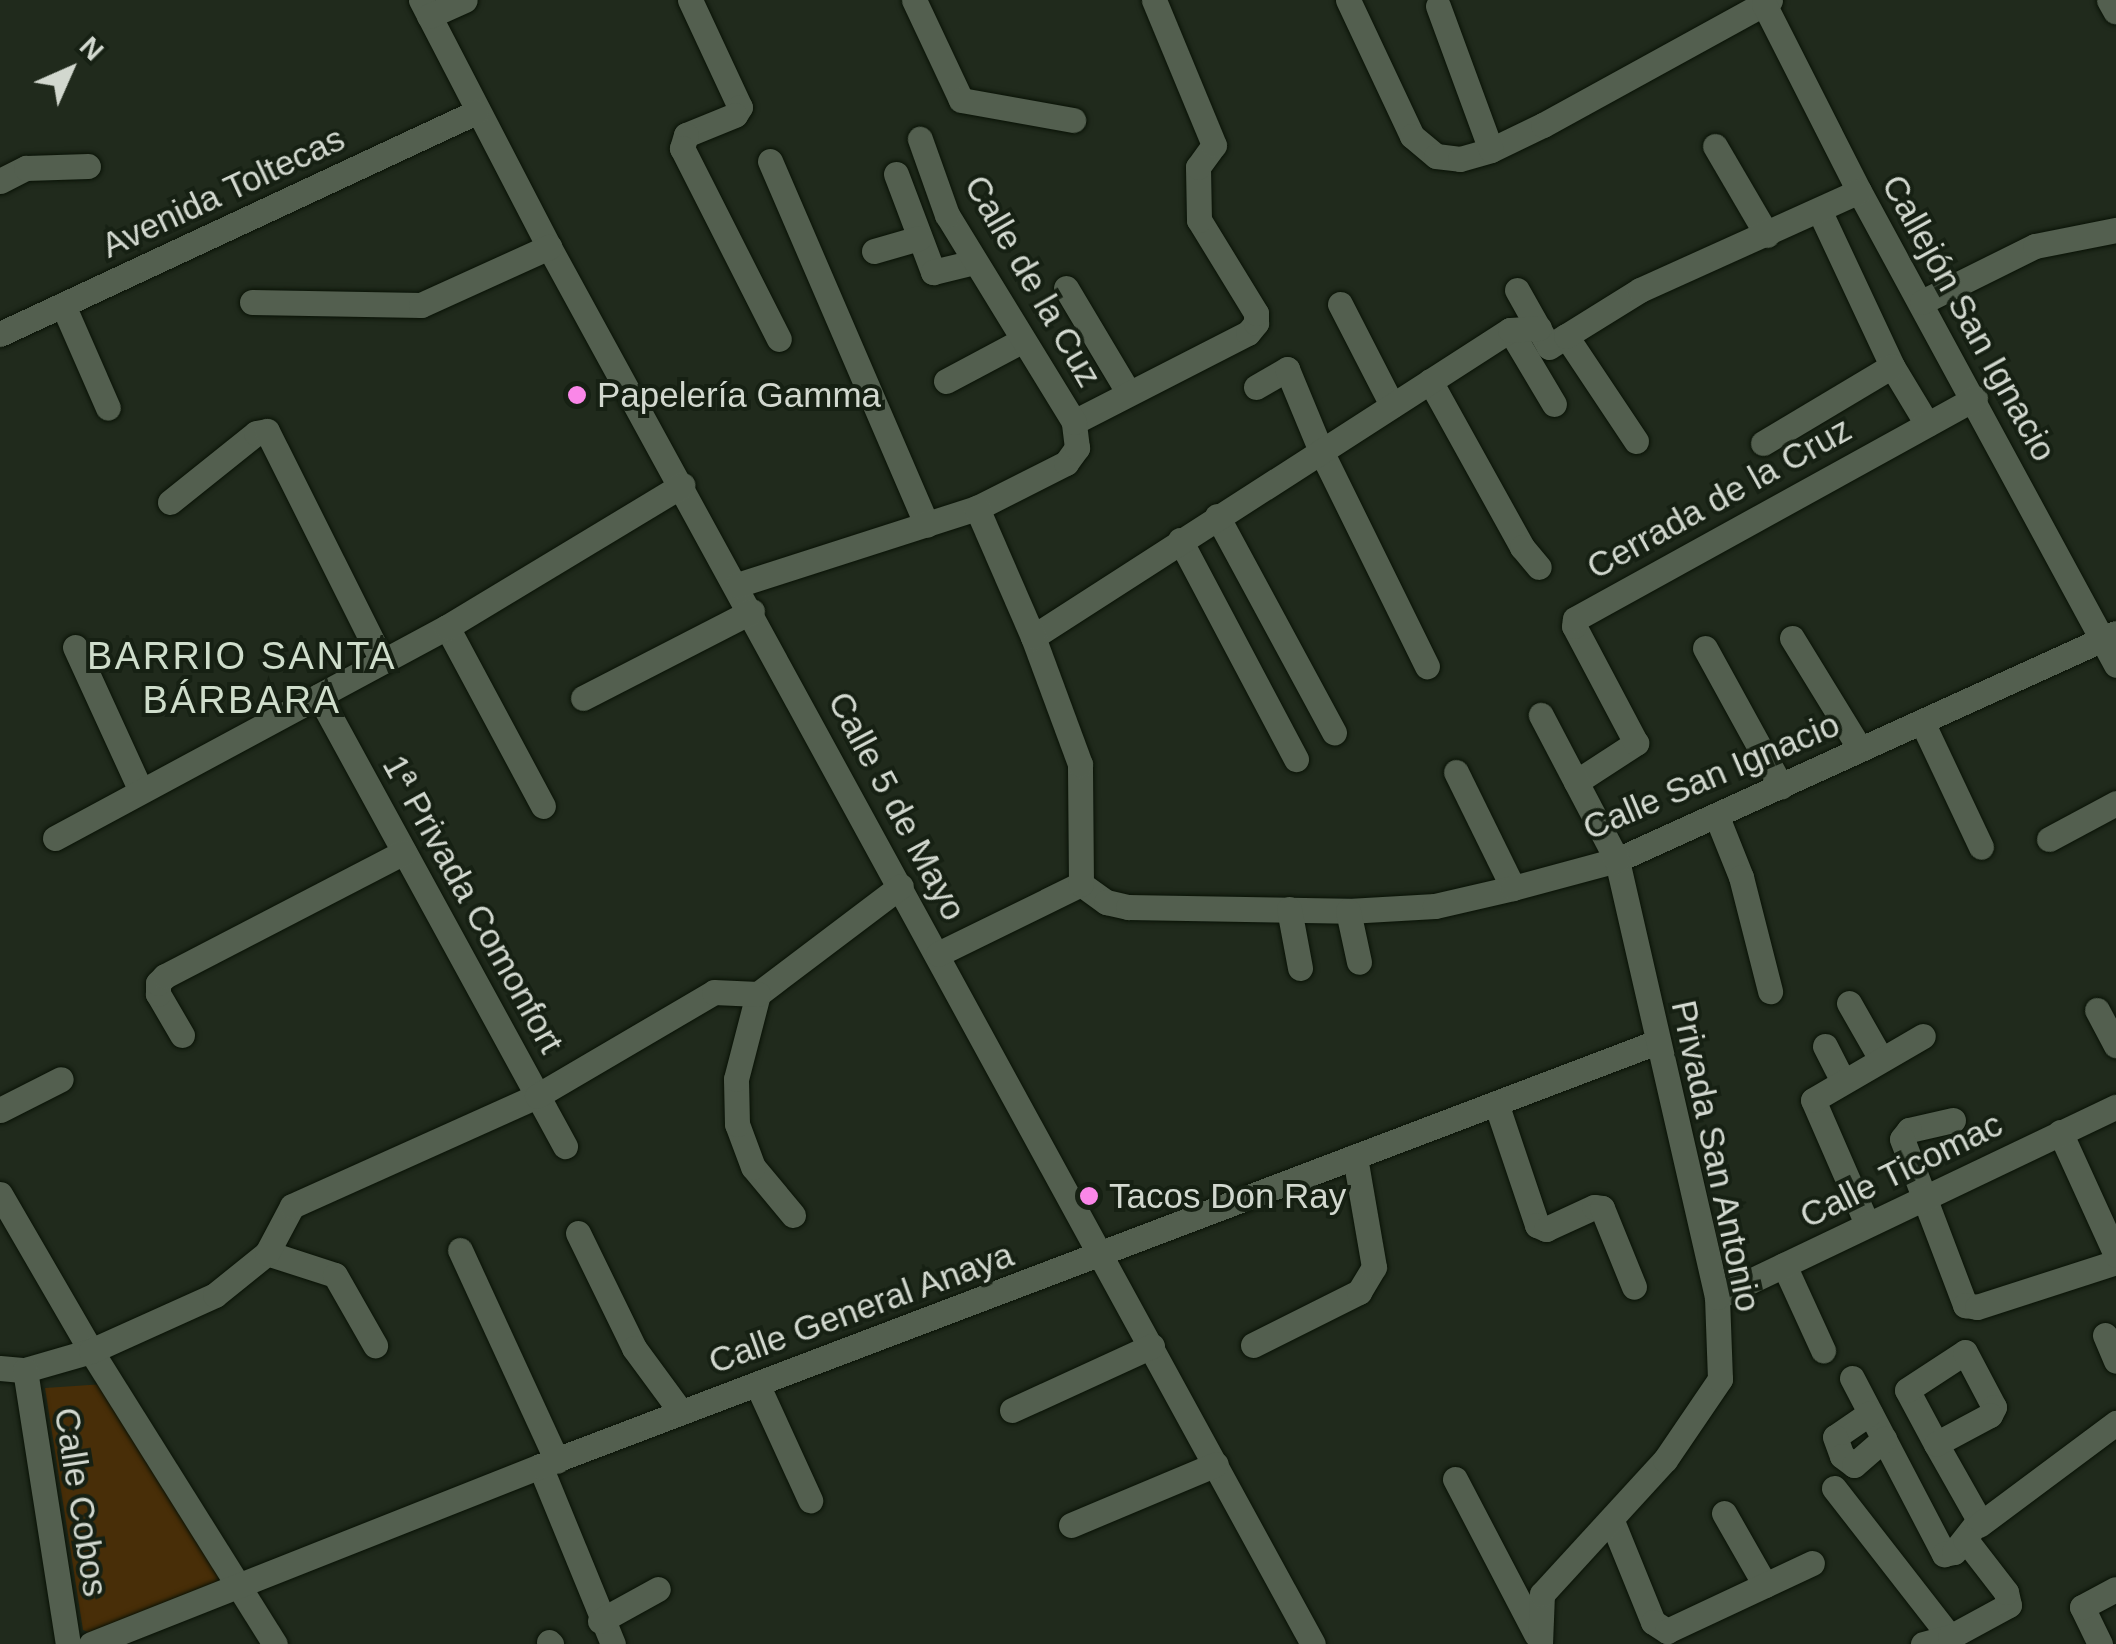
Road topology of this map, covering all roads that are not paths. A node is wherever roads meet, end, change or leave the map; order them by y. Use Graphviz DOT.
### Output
graph roads {
  1 [pos="465,0"];
  2 [pos="690,0"];
  3 [pos="914,0"];
  4 [pos="1154,0"];
  5 [pos="1348,0"];
  6 [pos="2109,0"];
  7 [pos="1767,2"];
  8 [pos="1438,6"];
  9 [pos="425,8"];
  10 [pos="2115,11"];
  11 [pos="476,112"];
  12 [pos="1074,120"];
  13 [pos="920,140"];
  14 [pos="1714,146"];
  15 [pos="1491,150"];
  16 [pos="770,161"];
  17 [pos="88,166"];
  18 [pos="896,174"];
  19 [pos="0,181"];
  20 [pos="1859,191"];
  21 [pos="1820,212"];
  22 [pos="2115,232"];
  23 [pos="1768,235"];
  24 [pos="920,238"];
  25 [pos="549,247"];
  26 [pos="874,251"];
  27 [pos="974,262"];
  28 [pos="1066,288"];
  29 [pos="1517,290"];
  30 [pos="252,302"];
  31 [pos="1922,302"];
  32 [pos="1340,304"];
  33 [pos="63,305"];
  34 [pos="1539,328"];
  35 [pos="1510,330"];
  36 [pos="0,334"];
  37 [pos="1566,336"];
  38 [pos="779,339"];
  39 [pos="1023,340"];
  40 [pos="1892,366"];
  41 [pos="946,381"];
  42 [pos="1430,381"];
  43 [pos="1256,388"];
  44 [pos="1128,392"];
  45 [pos="1974,398"];
  46 [pos="1554,404"];
  47 [pos="1392,405"];
  48 [pos="108,408"];
  49 [pos="1074,422"];
  50 [pos="1926,424"];
  51 [pos="1636,440"];
  52 [pos="1763,443"];
  53 [pos="1321,451"];
  54 [pos="682,485"];
  55 [pos="170,502"];
  56 [pos="977,508"];
  57 [pos="1217,516"];
  58 [pos="927,525"];
  59 [pos="1180,540"];
  60 [pos="1539,567"];
  61 [pos="737,585"];
  62 [pos="752,612"];
  63 [pos="447,627"];
  64 [pos="2109,636"];
  65 [pos="1033,637"];
  66 [pos="1792,638"];
  67 [pos="75,646"];
  68 [pos="1705,648"];
  69 [pos="382,661"];
  70 [pos="2116,665"];
  71 [pos="1427,666"];
  72 [pos="319,696"];
  73 [pos="583,698"];
  74 [pos="1541,715"];
  75 [pos="1922,722"];
  76 [pos="1334,732"];
  77 [pos="1860,750"];
  78 [pos="1296,759"];
  79 [pos="1456,772"];
  80 [pos="1576,782"];
  81 [pos="1781,786"];
  82 [pos="141,791"];
  83 [pos="2116,803"];
  84 [pos="543,806"];
  85 [pos="1717,817"];
  86 [pos="54,838"];
  87 [pos="2048,839"];
  88 [pos="1981,847"];
  89 [pos="404,852"];
  90 [pos="1617,860"];
  91 [pos="1080,884"];
  92 [pos="901,886"];
  93 [pos="1514,888"];
  94 [pos="1289,909"];
  95 [pos="1348,911"];
  96 [pos="938,954"];
  97 [pos="1359,962"];
  98 [pos="1300,968"];
  99 [pos="1770,992"];
  100 [pos="758,994"];
  101 [pos="1848,1003"];
  102 [pos="2097,1010"];
  103 [pos="182,1035"];
  104 [pos="1923,1036"];
  105 [pos="1657,1042"];
  106 [pos="2116,1045"];
  107 [pos="1825,1046"];
  108 [pos="1881,1059"];
  109 [pos="60,1079"];
  110 [pos="1843,1081"];
  111 [pos="537,1096"];
  112 [pos="1496,1103"];
  113 [pos="2116,1107"];
  114 [pos="0,1110"];
  115 [pos="1953,1120"];
  116 [pos="2060,1132"];
  117 [pos="565,1146"];
  118 [pos="1355,1157"];
  119 [pos="0,1194"];
  120 [pos="1925,1197"];
  121 [pos="793,1215"];
  122 [pos="1868,1224"];
  123 [pos="578,1232"];
  124 [pos="460,1250"];
  125 [pos="267,1253"];
  126 [pos="1104,1256"];
  127 [pos="2116,1259"];
  128 [pos="1784,1266"];
  129 [pos="1634,1287"];
  130 [pos="1717,1296"];
  131 [pos="2105,1335"];
  132 [pos="375,1345"];
  133 [pos="1152,1346"];
  134 [pos="1253,1346"];
  135 [pos="1823,1350"];
  136 [pos="91,1351"];
  137 [pos="2116,1361"];
  138 [pos="12,1369"];
  139 [pos="1852,1378"];
  140 [pos="757,1384"];
  141 [pos="1012,1410"];
  142 [pos="681,1412"];
  143 [pos="1870,1413"];
  144 [pos="2116,1423"];
  145 [pos="1884,1439"];
  146 [pos="1936,1444"];
  147 [pos="548,1464"];
  148 [pos="1216,1464"];
  149 [pos="1455,1479"];
  150 [pos="1834,1488"];
  151 [pos="810,1500"];
  152 [pos="1724,1513"];
  153 [pos="1612,1521"];
  154 [pos="1071,1525"];
  155 [pos="1972,1532"];
  156 [pos="1812,1563"];
  157 [pos="240,1584"];
  158 [pos="1765,1585"];
  159 [pos="658,1589"];
  160 [pos="2116,1590"];
  161 [pos="606,1633"];
  162 [pos="1950,1637"];
  163 [pos="1540,1642"];
  164 [pos="68,1644"];
  165 [pos="91,1644"];
  166 [pos="275,1644"];
  167 [pos="1313,1644"];
  168 [pos="1923,1644"];
  169 [pos="2100,1644"];
  1 -- 9 [label="street"];
  2 -- 38 [label="street"];
  3 -- 12 [label="street"];
  4 -- 44 [label="street"];
  5 -- 15 [label="street"];
  6 -- 10 [label="street"];
  7 -- 15 [label="street"];
  7 -- 20 [label="street, Callejón San Ignacio"];
  8 -- 15 [label="street"];
  9 -- 11 [label="street, Calle 5 de Mayo"];
  11 -- 25 [label="street, Calle 5 de Mayo"];
  11 -- 33 [label="street, Avenida Toltecas"];
  13 -- 27 [label="street, Calle de la Cuz"];
  14 -- 23 [label="street"];
  16 -- 58 [label="street"];
  17 -- 19 [label="street"];
  18 -- 24 [label="street"];
  20 -- 21 [label="street"];
  20 -- 31 [label="street, Callejón San Ignacio"];
  21 -- 23 [label="street"];
  21 -- 40 [label="street"];
  22 -- 31 [label="street"];
  23 -- 37 [label="street"];
  24 -- 26 [label="street"];
  24 -- 27 [label="street"];
  25 -- 30 [label="street"];
  25 -- 54 [label="street, Calle 5 de Mayo"];
  27 -- 39 [label="street, Calle de la Cuz"];
  28 -- 44 [label="street"];
  29 -- 34 [label="street"];
  31 -- 45 [label="street, Callejón San Ignacio"];
  32 -- 47 [label="street"];
  33 -- 36 [label="street, Avenida Toltecas"];
  33 -- 48 [label="street"];
  34 -- 35 [label="street"];
  34 -- 37 [label="street"];
  35 -- 42 [label="street"];
  35 -- 46 [label="street"];
  37 -- 51 [label="street"];
  39 -- 41 [label="street"];
  39 -- 49 [label="street, Calle de la Cuz"];
  40 -- 50 [label="street"];
  40 -- 52 [label="street"];
  42 -- 47 [label="street"];
  42 -- 60 [label="street"];
  43 -- 53 [label="street"];
  44 -- 49 [label="street"];
  45 -- 50 [label="street"];
  45 -- 64 [label="street, Callejón San Ignacio"];
  47 -- 53 [label="street"];
  49 -- 56 [label="street, Calle de la Cuz"];
  50 -- 80 [label="street, Cerrada de la Cruz"];
  53 -- 57 [label="street"];
  53 -- 71 [label="street"];
  54 -- 61 [label="street, Calle 5 de Mayo"];
  54 -- 63 [label="street"];
  55 -- 69 [label="street"];
  56 -- 58 [label="street, Calle de la Cuz"];
  56 -- 65 [label="street"];
  57 -- 59 [label="street"];
  57 -- 76 [label="street"];
  58 -- 61 [label="street, Calle de la Cuz"];
  59 -- 65 [label="street"];
  59 -- 78 [label="street"];
  61 -- 62 [label="street, Calle 5 de Mayo"];
  62 -- 73 [label="street"];
  62 -- 92 [label="street, Calle 5 de Mayo"];
  63 -- 69 [label="street"];
  63 -- 84 [label="street"];
  64 -- 70 [label="street, Callejón San Ignacio"];
  64 -- 75 [label="street, Calle San Ignacio"];
  65 -- 91 [label="street"];
  66 -- 77 [label="street"];
  67 -- 82 [label="street"];
  68 -- 81 [label="street"];
  69 -- 72 [label="street"];
  72 -- 82 [label="street"];
  72 -- 89 [label="street, 1ª Privada Comonfort"];
  74 -- 80 [label="street, Privada San Antonio"];
  75 -- 77 [label="street, Calle San Ignacio"];
  75 -- 88 [label="street"];
  77 -- 81 [label="street, Calle San Ignacio"];
  79 -- 93 [label="street"];
  80 -- 90 [label="street, Privada San Antonio"];
  81 -- 85 [label="street, Calle San Ignacio"];
  82 -- 86 [label="street"];
  83 -- 87 [label="street"];
  85 -- 90 [label="street, Calle San Ignacio"];
  85 -- 99 [label="street"];
  89 -- 103 [label="street"];
  89 -- 111 [label="street, 1ª Privada Comonfort"];
  90 -- 93 [label="street, Calle San Ignacio"];
  90 -- 105 [label="street, Privada San Antonio"];
  91 -- 94 [label="street, Calle San Ignacio"];
  91 -- 96 [label="street"];
  92 -- 96 [label="street, Calle 5 de Mayo"];
  92 -- 100 [label="street"];
  93 -- 95 [label="street, Calle San Ignacio"];
  94 -- 95 [label="street, Calle San Ignacio"];
  94 -- 98 [label="street"];
  95 -- 97 [label="street"];
  96 -- 126 [label="street, Calle 5 de Mayo"];
  100 -- 111 [label="street"];
  100 -- 121 [label="street"];
  101 -- 108 [label="street"];
  102 -- 106 [label="street"];
  104 -- 108 [label="street"];
  105 -- 112 [label="street, Calle General Anaya"];
  105 -- 130 [label="street, Privada San Antonio"];
  107 -- 110 [label="street"];
  108 -- 110 [label="street"];
  109 -- 114 [label="street"];
  110 -- 122 [label="street"];
  111 -- 117 [label="street, 1ª Privada Comonfort"];
  111 -- 125 [label="street"];
  112 -- 118 [label="street, Calle General Anaya"];
  112 -- 129 [label="street"];
  113 -- 116 [label="street, Calle Ticomac"];
  115 -- 120 [label="street"];
  116 -- 120 [label="street, Calle Ticomac"];
  116 -- 127 [label="street"];
  118 -- 126 [label="street, Calle General Anaya"];
  118 -- 134 [label="street"];
  119 -- 136 [label="street"];
  120 -- 122 [label="street, Calle Ticomac"];
  120 -- 127 [label="street"];
  122 -- 128 [label="street, Calle Ticomac"];
  123 -- 142 [label="street"];
  124 -- 147 [label="street"];
  125 -- 132 [label="street"];
  125 -- 136 [label="street, Calle Cobos"];
  126 -- 133 [label="street, Calle 5 de Mayo"];
  126 -- 140 [label="street, Calle General Anaya"];
  128 -- 130 [label="street, Calle Ticomac"];
  128 -- 135 [label="street"];
  130 -- 153 [label="street, Privada San Antonio"];
  131 -- 137 [label="street"];
  133 -- 141 [label="street"];
  133 -- 148 [label="street, Calle 5 de Mayo"];
  136 -- 138 [label="street, Calle Cobos"];
  136 -- 157 [label="street"];
  138 -- 164 [label="street, Calle Cobos"];
  139 -- 143 [label="street"];
  140 -- 142 [label="street, Calle General Anaya"];
  140 -- 151 [label="street"];
  142 -- 147 [label="street, Calle General Anaya"];
  143 -- 145 [label="street"];
  143 -- 145 [label="street"];
  144 -- 155 [label="street"];
  145 -- 155 [label="street"];
  146 -- 146 [label="street"];
  146 -- 155 [label="street"];
  147 -- 157 [label="street, Calle General Anaya"];
  147 -- 161 [label="street"];
  148 -- 154 [label="street"];
  148 -- 167 [label="street, Calle 5 de Mayo"];
  149 -- 163 [label="street"];
  150 -- 162 [label="street"];
  152 -- 158 [label="street"];
  153 -- 158 [label="street"];
  153 -- 163 [label="street, Privada San Antonio"];
  155 -- 162 [label="street"];
  156 -- 158 [label="street"];
  157 -- 165 [label="street, Calle General Anaya"];
  157 -- 166 [label="street"];
  159 -- 161 [label="street"];
  160 -- 169 [label="street"];
  162 -- 168 [label="street"];
}
